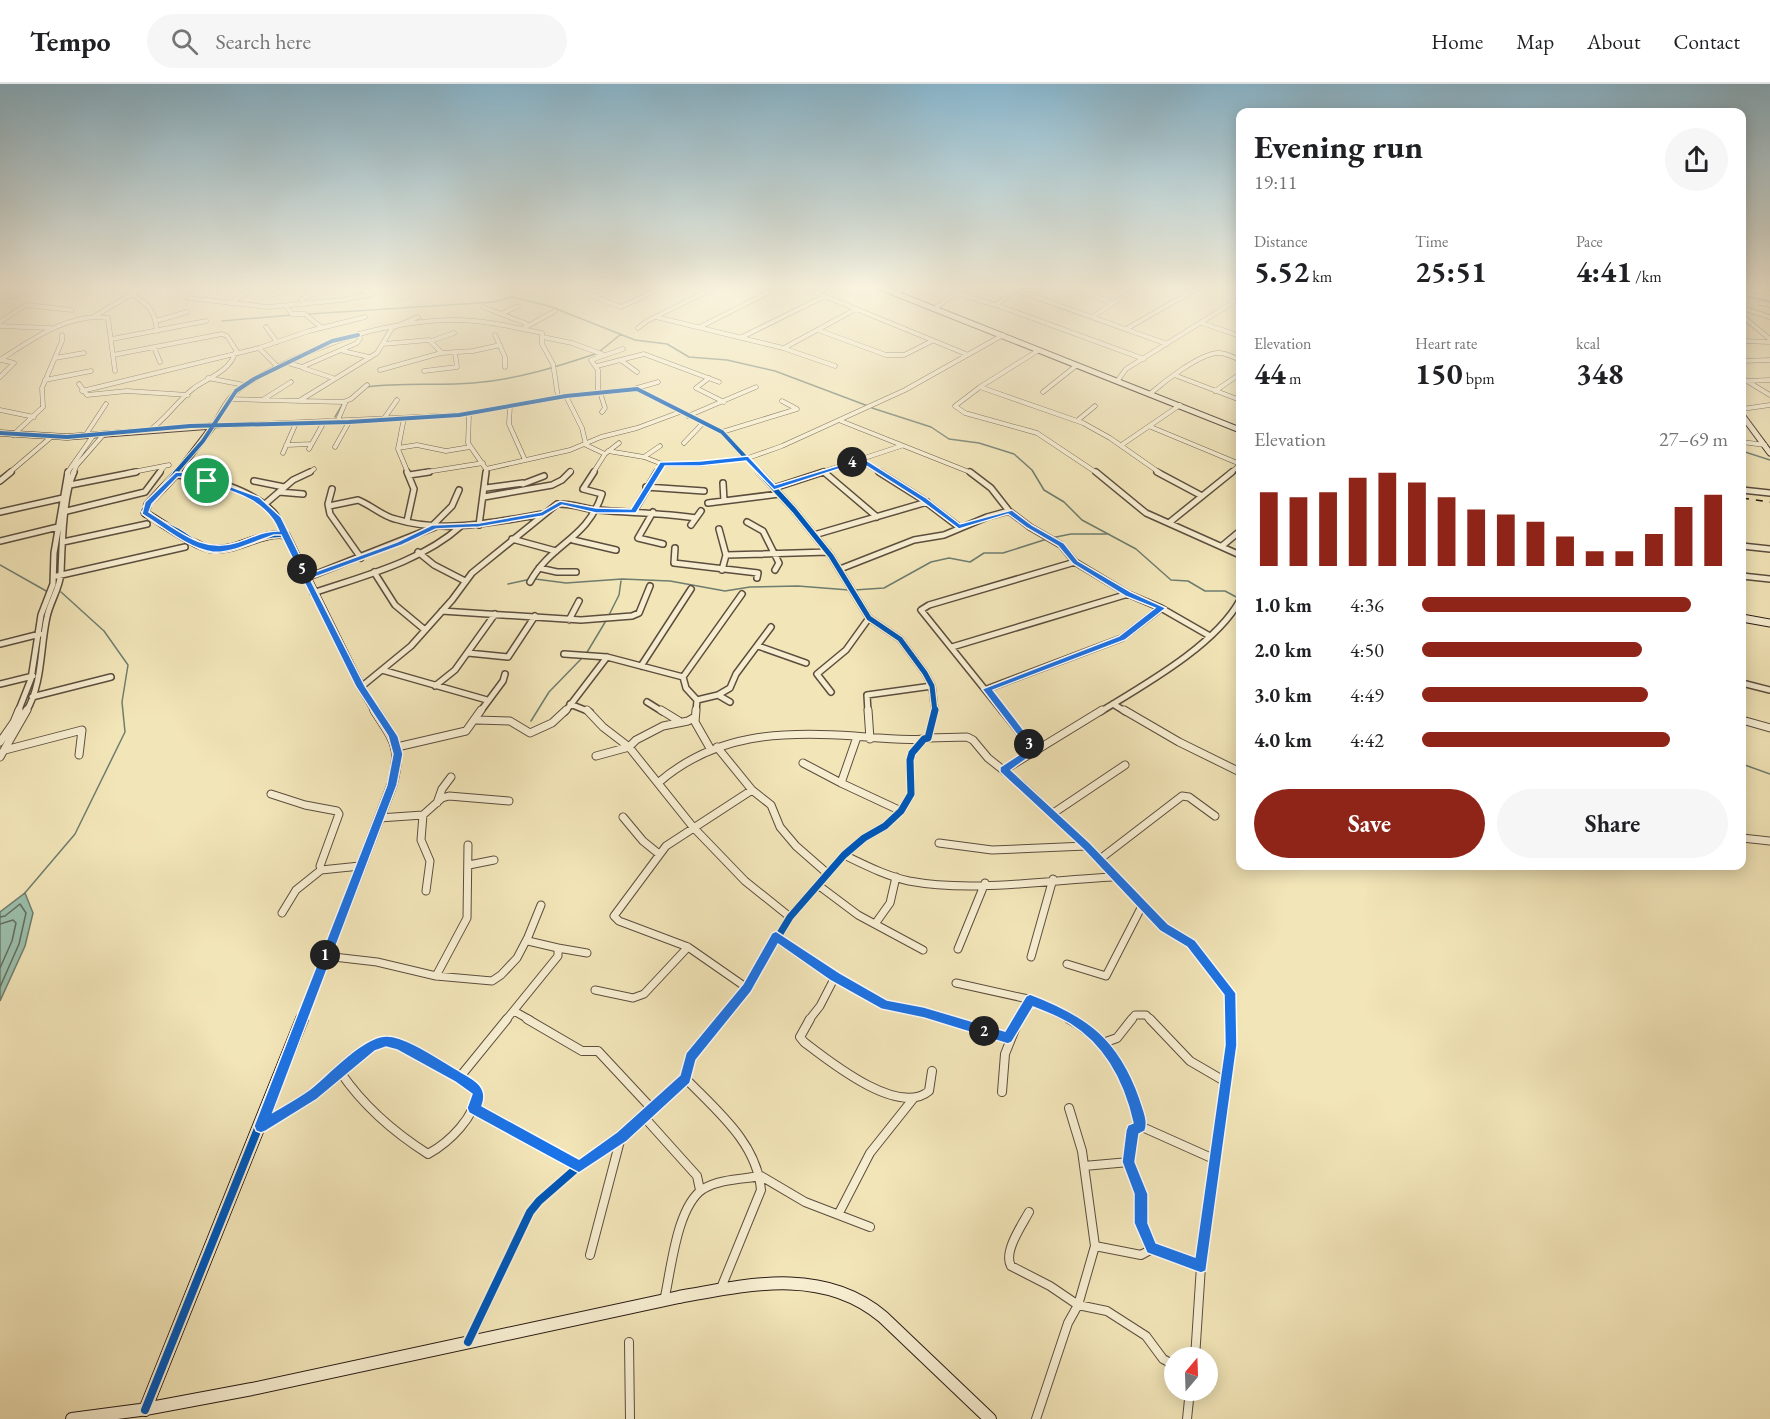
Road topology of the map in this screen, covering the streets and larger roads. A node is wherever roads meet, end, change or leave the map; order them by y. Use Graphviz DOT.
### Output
graph roads {
  1 [pos="16,350"];
  2 [pos="57,350"];
  3 [pos="113,350"];
  4 [pos="137,350"];
  5 [pos="155,350"];
  6 [pos="235,350"];
  7 [pos="248,350"];
  8 [pos="261,350"];
  9 [pos="314,350"];
  10 [pos="379,350"];
  11 [pos="440,350"];
  12 [pos="476,350"];
  13 [pos="501,350"];
  14 [pos="545,350"];
  15 [pos="590,350"];
  16 [pos="618,350"];
  17 [pos="790,350"];
  18 [pos="873,350"];
  19 [pos="913,350"];
  20 [pos="957,350"];
  21 [pos="973,350"];
  22 [pos="1039,350"];
  23 [pos="1120,350"];
  24 [pos="1157,350"];
  25 [pos="341,351"];
  26 [pos="455,352"];
  27 [pos="84,353"];
  28 [pos="236,353"];
  29 [pos="442,353"];
  30 [pos="605,354"];
  31 [pos="966,354"];
  32 [pos="113,355"];
  33 [pos="369,357"];
  34 [pos="55,358"];
  35 [pos="1236,358"];
  36 [pos="1144,359"];
  37 [pos="0,360"];
  38 [pos="1746,360"];
  39 [pos="1770,360"];
  40 [pos="622,361"];
  41 [pos="1761,361"];
  42 [pos="160,362"];
  43 [pos="288,363"];
  44 [pos="1077,365"];
  45 [pos="597,366"];
  46 [pos="835,366"];
  47 [pos="302,367"];
  48 [pos="505,367"];
  49 [pos="1770,367"];
  50 [pos="278,368"];
  51 [pos="380,370"];
  52 [pos="91,371"];
  53 [pos="115,371"];
  54 [pos="424,371"];
  55 [pos="637,372"];
  56 [pos="1177,376"];
  57 [pos="0,377"];
  58 [pos="1236,377"];
  59 [pos="208,378"];
  60 [pos="333,378"];
  61 [pos="709,378"];
  62 [pos="45,380"];
  63 [pos="1118,380"];
  64 [pos="1746,380"];
  65 [pos="1770,380"];
  66 [pos="1746,381"];
  67 [pos="291,382"];
  68 [pos="658,382"];
  69 [pos="719,382"];
  70 [pos="79,384"];
  71 [pos="244,385"];
  72 [pos="367,385"];
  73 [pos="756,387"];
  74 [pos="980,387"];
  75 [pos="637,388"];
  76 [pos="82,390"];
  77 [pos="1215,391"];
  78 [pos="599,392"];
  79 [pos="1042,392"];
  80 [pos="1151,393"];
  81 [pos="188,395"];
  82 [pos="1770,395"];
  83 [pos="566,396"];
  84 [pos="558,397"];
  85 [pos="229,399"];
  86 [pos="1236,399"];
  87 [pos="263,400"];
  88 [pos="398,400"];
  89 [pos="299,401"];
  90 [pos="346,401"];
  91 [pos="782,401"];
  92 [pos="724,402"];
  93 [pos="106,404"];
  94 [pos="1180,405"];
  95 [pos="510,406"];
  96 [pos="1095,406"];
  97 [pos="1769,406"];
  98 [pos="1746,409"];
  99 [pos="0,410"];
  100 [pos="602,412"];
  101 [pos="680,412"];
  102 [pos="469,415"];
  103 [pos="688,416"];
  104 [pos="34,417"];
  105 [pos="404,418"];
  106 [pos="383,420"];
  107 [pos="1078,420"];
  108 [pos="1746,420"];
  109 [pos="842,421"];
  110 [pos="324,422"];
  111 [pos="337,422"];
  112 [pos="349,422"];
  113 [pos="296,423"];
  114 [pos="703,423"];
  115 [pos="213,426"];
  116 [pos="1151,427"];
  117 [pos="1236,428"];
  118 [pos="150,430"];
  119 [pos="722,432"];
  120 [pos="0,434"];
  121 [pos="104,434"];
  122 [pos="13,435"];
  123 [pos="85,436"];
  124 [pos="93,436"];
  125 [pos="50,438"];
  126 [pos="1746,442"];
  127 [pos="619,443"];
  128 [pos="312,444"];
  129 [pos="684,444"];
  130 [pos="1123,444"];
  131 [pos="286,445"];
  132 [pos="586,445"];
  133 [pos="1767,445"];
  134 [pos="660,446"];
  135 [pos="902,446"];
  136 [pos="335,447"];
  137 [pos="470,447"];
  138 [pos="398,448"];
  139 [pos="309,449"];
  140 [pos="283,453"];
  141 [pos="607,453"];
  142 [pos="1770,453"];
  143 [pos="644,457"];
  144 [pos="748,458"];
  145 [pos="525,460"];
  146 [pos="860,460"];
  147 [pos="483,463"];
  148 [pos="1236,463"];
  149 [pos="662,464"];
  150 [pos="1236,468"];
  151 [pos="486,469"];
  152 [pos="314,470"];
  153 [pos="572,471"];
  154 [pos="823,471"];
  155 [pos="176,475"];
  156 [pos="409,475"];
  157 [pos="544,476"];
  158 [pos="0,481"];
  159 [pos="254,481"];
  160 [pos="523,483"];
  161 [pos="723,483"];
  162 [pos="70,485"];
  163 [pos="284,487"];
  164 [pos="646,487"];
  165 [pos="486,488"];
  166 [pos="774,488"];
  167 [pos="332,489"];
  168 [pos="459,490"];
  169 [pos="1746,490"];
  170 [pos="523,491"];
  171 [pos="704,491"];
  172 [pos="278,492"];
  173 [pos="1770,493"];
  174 [pos="303,494"];
  175 [pos="779,494"];
  176 [pos="1202,496"];
  177 [pos="484,497"];
  178 [pos="63,498"];
  179 [pos="724,501"];
  180 [pos="925,501"];
  181 [pos="708,503"];
  182 [pos="265,504"];
  183 [pos="1002,505"];
  184 [pos="329,506"];
  185 [pos="596,510"];
  186 [pos="67,511"];
  187 [pos="634,511"];
  188 [pos="0,512"];
  189 [pos="653,512"];
  190 [pos="701,512"];
  191 [pos="1009,512"];
  192 [pos="1000,513"];
  193 [pos="543,514"];
  194 [pos="877,517"];
  195 [pos="696,518"];
  196 [pos="407,521"];
  197 [pos="747,522"];
  198 [pos="1170,522"];
  199 [pos="147,524"];
  200 [pos="479,525"];
  201 [pos="691,525"];
  202 [pos="433,526"];
  203 [pos="461,526"];
  204 [pos="58,527"];
  205 [pos="959,527"];
  206 [pos="719,529"];
  207 [pos="284,533"];
  208 [pos="1236,534"];
  209 [pos="814,535"];
  210 [pos="512,540"];
  211 [pos="573,540"];
  212 [pos="0,541"];
  213 [pos="63,542"];
  214 [pos="663,544"];
  215 [pos="1222,546"];
  216 [pos="1746,546"];
  217 [pos="185,547"];
  218 [pos="675,548"];
  219 [pos="1770,549"];
  220 [pos="616,550"];
  221 [pos="556,551"];
  222 [pos="418,552"];
  223 [pos="828,552"];
  224 [pos="1236,553"];
  225 [pos="773,554"];
  226 [pos="726,555"];
  227 [pos="362,558"];
  228 [pos="1075,562"];
  229 [pos="539,568"];
  230 [pos="840,569"];
  231 [pos="722,570"];
  232 [pos="776,570"];
  233 [pos="374,572"];
  234 [pos="576,572"];
  235 [pos="61,575"];
  236 [pos="1746,576"];
  237 [pos="53,577"];
  238 [pos="306,578"];
  239 [pos="757,578"];
  240 [pos="1770,579"];
  241 [pos="465,581"];
  242 [pos="530,582"];
  243 [pos="650,586"];
  244 [pos="691,588"];
  245 [pos="313,593"];
  246 [pos="741,594"];
  247 [pos="1128,594"];
  248 [pos="579,601"];
  249 [pos="1236,606"];
  250 [pos="1161,608"];
  251 [pos="442,611"];
  252 [pos="495,614"];
  253 [pos="536,616"];
  254 [pos="869,618"];
  255 [pos="1746,619"];
  256 [pos="569,620"];
  257 [pos="1770,623"];
  258 [pos="771,627"];
  259 [pos="424,630"];
  260 [pos="46,632"];
  261 [pos="38,634"];
  262 [pos="1208,635"];
  263 [pos="0,644"];
  264 [pos="758,646"];
  265 [pos="952,647"];
  266 [pos="468,653"];
  267 [pos="564,654"];
  268 [pos="607,657"];
  269 [pos="806,663"];
  270 [pos="641,666"];
  271 [pos="382,670"];
  272 [pos="505,674"];
  273 [pos="39,675"];
  274 [pos="31,676"];
  275 [pos="683,676"];
  276 [pos="111,677"];
  277 [pos="0,684"];
  278 [pos="1746,684"];
  279 [pos="435,686"];
  280 [pos="932,686"];
  281 [pos="361,687"];
  282 [pos="987,689"];
  283 [pos="1770,690"];
  284 [pos="831,692"];
  285 [pos="718,695"];
  286 [pos="33,698"];
  287 [pos="487,700"];
  288 [pos="697,700"];
  289 [pos="647,702"];
  290 [pos="730,702"];
  291 [pos="570,704"];
  292 [pos="1113,704"];
  293 [pos="476,720"];
  294 [pos="693,720"];
  295 [pos="679,721"];
  296 [pos="1746,721"];
  297 [pos="1770,728"];
  298 [pos="857,736"];
  299 [pos="926,738"];
  300 [pos="870,739"];
  301 [pos="0,742"];
  302 [pos="397,747"];
  303 [pos="629,747"];
  304 [pos="714,748"];
  305 [pos="4,750"];
  306 [pos="1034,750"];
  307 [pos="79,755"];
  308 [pos="596,756"];
  309 [pos="0,757"];
  310 [pos="803,764"];
  311 [pos="1125,765"];
  312 [pos="1004,770"];
  313 [pos="1236,770"];
  314 [pos="451,777"];
  315 [pos="658,783"];
  316 [pos="842,783"];
  317 [pos="752,790"];
  318 [pos="271,794"];
  319 [pos="509,801"];
  320 [pos="436,804"];
  321 [pos="901,811"];
  322 [pos="1052,814"];
  323 [pos="423,815"];
  324 [pos="1215,816"];
  325 [pos="623,817"];
  326 [pos="379,818"];
  327 [pos="693,827"];
  328 [pos="1746,838"];
  329 [pos="1770,841"];
  330 [pos="939,843"];
  331 [pos="468,845"];
  332 [pos="1086,846"];
  333 [pos="658,854"];
  334 [pos="844,855"];
  335 [pos="1100,859"];
  336 [pos="494,860"];
  337 [pos="469,865"];
  338 [pos="360,866"];
  339 [pos="321,870"];
  340 [pos="828,874"];
  341 [pos="897,877"];
  342 [pos="1113,877"];
  343 [pos="1053,879"];
  344 [pos="985,883"];
  345 [pos="818,885"];
  346 [pos="426,891"];
  347 [pos="542,905"];
  348 [pos="1142,906"];
  349 [pos="282,913"];
  350 [pos="790,917"];
  351 [pos="875,924"];
  352 [pos="776,936"];
  353 [pos="528,941"];
  354 [pos="688,947"];
  355 [pos="558,948"];
  356 [pos="958,949"];
  357 [pos="923,950"];
  358 [pos="587,953"];
  359 [pos="325,956"];
  360 [pos="1031,957"];
  361 [pos="1067,964"];
  362 [pos="436,976"];
  363 [pos="835,977"];
  364 [pos="956,983"];
  365 [pos="747,988"];
  366 [pos="595,990"];
  367 [pos="1030,1000"];
  368 [pos="514,1011"];
  369 [pos="1008,1038"];
  370 [pos="1103,1043"];
  371 [pos="932,1071"];
  372 [pos="341,1073"];
  373 [pos="459,1078"];
  374 [pos="686,1078"];
  375 [pos="1226,1082"];
  376 [pos="1002,1092"];
  377 [pos="913,1099"];
  378 [pos="473,1108"];
  379 [pos="1069,1108"];
  380 [pos="652,1110"];
  381 [pos="644,1117"];
  382 [pos="261,1126"];
  383 [pos="1140,1126"];
  384 [pos="621,1137"];
  385 [pos="1216,1160"];
  386 [pos="1129,1162"];
  387 [pos="1084,1166"];
  388 [pos="579,1167"];
  389 [pos="761,1176"];
  390 [pos="700,1190"];
  391 [pos="1029,1212"];
  392 [pos="839,1214"];
  393 [pos="870,1227"];
  394 [pos="1095,1246"];
  395 [pos="1152,1248"];
  396 [pos="590,1255"];
  397 [pos="1201,1266"];
  398 [pos="721,1288"];
  399 [pos="664,1302"];
  400 [pos="1078,1305"];
  401 [pos="468,1342"];
  402 [pos="629,1342"];
  403 [pos="1197,1347"];
  404 [pos="1164,1360"];
  405 [pos="1189,1401"];
  406 [pos="145,1410"];
  407 [pos="72,1419"];
  408 [pos="630,1419"];
  409 [pos="990,1419"];
  410 [pos="1036,1419"];
  411 [pos="1187,1419"];
  1 -- 37 [label="street"];
  2 -- 34 [label="street"];
  3 -- 32 [label="street"];
  4 -- 32 [label="street"];
  5 -- 42 [label="street"];
  6 -- 28 [label="street"];
  7 -- 28 [label="street"];
  8 -- 50 [label="street"];
  9 -- 43 [label="street"];
  10 -- 33 [label="street"];
  11 -- 29 [label="street"];
  12 -- 26 [label="street"];
  13 -- 48 [label="street"];
  14 -- 84 [label="street"];
  15 -- 30 [label="street"];
  16 -- 30 [label="street"];
  17 -- 46 [label="street"];
  18 -- 19 [label="street"];
  20 -- 31 [label="street"];
  21 -- 31 [label="street"];
  22 -- 44 [label="street"];
  22 -- 74 [label="street"];
  23 -- 36 [label="street"];
  24 -- 36 [label="street"];
  25 -- 33 [label="street"];
  25 -- 47 [label="street"];
  26 -- 29 [label="street"];
  26 -- 54 [label="street"];
  27 -- 34 [label="street"];
  28 -- 59 [label="street"];
  28 -- 76 [label="street"];
  29 -- 51 [label="street"];
  30 -- 45 [label="street"];
  31 -- 109 [label="street"];
  32 -- 53 [label="street"];
  33 -- 60 [label="street"];
  34 -- 62 [label="street"];
  35 -- 56 [label="street"];
  36 -- 63 [label="street"];
  37 -- 57 [label="street"];
  38 -- 41 [label="street"];
  39 -- 41 [label="street"];
  40 -- 45 [label="street"];
  40 -- 55 [label="street"];
  40 -- 61 [label="street"];
  41 -- 49 [label="street"];
  43 -- 47 [label="street"];
  43 -- 50 [label="street"];
  44 -- 63 [label="street"];
  44 -- 79 [label="street"];
  45 -- 78 [label="street"];
  47 -- 60 [label="street"];
  50 -- 71 [label="street"];
  52 -- 62 [label="street"];
  56 -- 77 [label="street"];
  56 -- 80 [label="street"];
  58 -- 77 [label="street"];
  59 -- 71 [label="street"];
  59 -- 81 [label="street"];
  60 -- 89 [label="street"];
  61 -- 69 [label="street"];
  61 -- 92 [label="street"];
  62 -- 104 [label="street"];
  63 -- 80 [label="street"];
  64 -- 65 [label="street"];
  66 -- 82 [label="street"];
  67 -- 87 [label="street"];
  68 -- 75 [label="street"];
  70 -- 76 [label="street"];
  71 -- 85 [label="street"];
  72 -- 90 [label="street"];
  73 -- 92 [label="street"];
  74 -- 107 [label="street"];
  74 -- 198 [label="street"];
  75 -- 78 [label="street"];
  75 -- 101 [label="street"];
  76 -- 81 [label="street"];
  77 -- 86 [label="street"];
  78 -- 83 [label="street"];
  78 -- 100 [label="street"];
  80 -- 94 [label="street"];
  81 -- 118 [label="street"];
  83 -- 84 [label="street"];
  83 -- 132 [label="street"];
  84 -- 95 [label="street"];
  85 -- 87 [label="street"];
  85 -- 115 [label="street"];
  87 -- 89 [label="street"];
  88 -- 106 [label="street"];
  89 -- 90 [label="street"];
  90 -- 111 [label="street"];
  91 -- 119 [label="street"];
  92 -- 103 [label="street"];
  93 -- 123 [label="street"];
  94 -- 116 [label="street"];
  94 -- 117 [label="street"];
  95 -- 102 [label="street"];
  95 -- 145 [label="street"];
  96 -- 107 [label="street"];
  97 -- 98 [label="street"];
  99 -- 104 [label="street"];
  101 -- 103 [label="street"];
  101 -- 132 [label="street"];
  102 -- 105 [label="street"];
  102 -- 137 [label="street"];
  103 -- 114 [label="street"];
  104 -- 122 [label="street"];
  105 -- 106 [label="street"];
  105 -- 138 [label="street"];
  106 -- 112 [label="street"];
  107 -- 130 [label="street"];
  108 -- 133 [label="street"];
  109 -- 135 [label="street"];
  109 -- 144 [label="street"];
  110 -- 111 [label="street"];
  110 -- 113 [label="street"];
  110 -- 128 [label="street"];
  111 -- 112 [label="street"];
  112 -- 136 [label="street"];
  113 -- 115 [label="street"];
  113 -- 131 [label="street"];
  114 -- 119 [label="street"];
  114 -- 129 [label="street"];
  115 -- 118 [label="street"];
  115 -- 155 [label="street"];
  116 -- 130 [label="street"];
  116 -- 148 [label="street"];
  118 -- 121 [label="street"];
  119 -- 144 [label="street"];
  120 -- 122 [label="street"];
  121 -- 124 [label="street"];
  121 -- 162 [label="street"];
  122 -- 125 [label="street"];
  123 -- 124 [label="street"];
  123 -- 125 [label="street"];
  124 -- 178 [label="street"];
  125 -- 158 [label="street"];
  126 -- 133 [label="street"];
  127 -- 141 [label="street"];
  128 -- 131 [label="street"];
  128 -- 139 [label="street"];
  130 -- 176 [label="street"];
  131 -- 140 [label="street"];
  132 -- 141 [label="street"];
  132 -- 145 [label="street"];
  133 -- 142 [label="street"];
  134 -- 143 [label="street"];
  135 -- 146 [label="street"];
  135 -- 183 [label="street"];
  137 -- 138 [label="street"];
  137 -- 147 [label="street"];
  138 -- 156 [label="street"];
  141 -- 143 [label="street"];
  141 -- 185 [label="street"];
  143 -- 149 [label="street"];
  144 -- 149 [label="street"];
  144 -- 166 [label="street"];
  145 -- 151 [label="street"];
  146 -- 154 [label="street"];
  146 -- 180 [label="street"];
  147 -- 151 [label="street"];
  147 -- 156 [label="street"];
  149 -- 164 [label="street"];
  150 -- 176 [label="street"];
  151 -- 165 [label="street"];
  152 -- 163 [label="street"];
  153 -- 170 [label="street"];
  154 -- 166 [label="street"];
  154 -- 194 [label="street"];
  155 -- 182 [label="street"];
  155 -- 207 [label="street"];
  156 -- 196 [label="street"];
  157 -- 160 [label="street"];
  159 -- 163 [label="street"];
  160 -- 165 [label="street"];
  160 -- 170 [label="street"];
  161 -- 179 [label="street"];
  162 -- 186 [label="street"];
  162 -- 186 [label="street"];
  163 -- 172 [label="street"];
  164 -- 171 [label="street"];
  164 -- 187 [label="street"];
  165 -- 177 [label="street"];
  166 -- 175 [label="street"];
  167 -- 184 [label="street"];
  168 -- 202 [label="street"];
  169 -- 173 [label="street"];
  170 -- 177 [label="street"];
  172 -- 174 [label="street"];
  172 -- 182 [label="street"];
  175 -- 179 [label="street"];
  175 -- 209 [label="street"];
  176 -- 198 [label="street"];
  177 -- 200 [label="street"];
  178 -- 188 [label="street"];
  178 -- 204 [label="street"];
  179 -- 181 [label="street"];
  180 -- 194 [label="street"];
  180 -- 205 [label="street"];
  182 -- 207 [label="street"];
  183 -- 191 [label="street"];
  183 -- 192 [label="street"];
  184 -- 196 [label="street"];
  184 -- 227 [label="street"];
  185 -- 187 [label="street"];
  185 -- 193 [label="street"];
  185 -- 211 [label="street"];
  186 -- 213 [label="street"];
  187 -- 189 [label="street"];
  189 -- 195 [label="street"];
  189 -- 214 [label="street"];
  190 -- 195 [label="street"];
  191 -- 192 [label="street"];
  191 -- 228 [label="street"];
  192 -- 205 [label="street"];
  193 -- 200 [label="street"];
  193 -- 210 [label="street"];
  194 -- 209 [label="street"];
  195 -- 201 [label="street"];
  196 -- 202 [label="street"];
  197 -- 225 [label="street"];
  198 -- 215 [label="street"];
  199 -- 213 [label="street"];
  200 -- 203 [label="street"];
  202 -- 203 [label="street"];
  202 -- 227 [label="street"];
  203 -- 222 [label="street"];
  204 -- 212 [label="street"];
  204 -- 237 [label="street"];
  205 -- 230 [label="street"];
  206 -- 226 [label="street"];
  207 -- 238 [label="street"];
  208 -- 215 [label="street"];
  209 -- 223 [label="street"];
  210 -- 221 [label="street"];
  210 -- 241 [label="street"];
  211 -- 220 [label="street"];
  211 -- 221 [label="street"];
  213 -- 235 [label="street"];
  215 -- 224 [label="street"];
  216 -- 219 [label="street"];
  217 -- 235 [label="street"];
  218 -- 231 [label="street"];
  221 -- 229 [label="street"];
  222 -- 233 [label="street"];
  222 -- 241 [label="street"];
  223 -- 225 [label="street"];
  223 -- 230 [label="street"];
  225 -- 226 [label="street"];
  225 -- 232 [label="street"];
  226 -- 231 [label="street"];
  227 -- 238 [label="street"];
  228 -- 247 [label="street"];
  228 -- 265 [label="street"];
  229 -- 234 [label="street"];
  229 -- 242 [label="street"];
  230 -- 254 [label="street"];
  231 -- 239 [label="street"];
  233 -- 245 [label="street"];
  233 -- 259 [label="street"];
  235 -- 237 [label="street"];
  235 -- 260 [label="street"];
  236 -- 240 [label="street"];
  237 -- 261 [label="street"];
  238 -- 245 [label="street"];
  241 -- 251 [label="street"];
  243 -- 256 [label="street"];
  244 -- 270 [label="street"];
  245 -- 281 [label="street"];
  246 -- 275 [label="street"];
  247 -- 250 [label="street"];
  247 -- 265 [label="street"];
  248 -- 256 [label="street"];
  249 -- 262 [label="street"];
  250 -- 262 [label="street"];
  250 -- 282 [label="street"];
  251 -- 252 [label="street"];
  251 -- 259 [label="street"];
  252 -- 253 [label="street"];
  252 -- 266 [label="street"];
  253 -- 256 [label="street"];
  253 -- 266 [label="street"];
  254 -- 280 [label="street"];
  254 -- 284 [label="street"];
  255 -- 257 [label="street"];
  258 -- 264 [label="street"];
  259 -- 271 [label="street"];
  260 -- 261 [label="street"];
  260 -- 273 [label="street"];
  261 -- 263 [label="street"];
  261 -- 274 [label="street"];
  262 -- 292 [label="street"];
  264 -- 269 [label="street"];
  264 -- 285 [label="street"];
  265 -- 282 [label="street"];
  266 -- 279 [label="street"];
  267 -- 268 [label="street"];
  268 -- 270 [label="street"];
  268 -- 291 [label="street"];
  270 -- 275 [label="street"];
  271 -- 279 [label="street"];
  271 -- 281 [label="street"];
  272 -- 287 [label="street"];
  273 -- 274 [label="street"];
  273 -- 286 [label="street"];
  274 -- 277 [label="street"];
  274 -- 301 [label="street"];
  275 -- 288 [label="street"];
  276 -- 286 [label="street"];
  278 -- 283 [label="street"];
  279 -- 287 [label="street"];
  280 -- 299 [label="street"];
  280 -- 300 [label="street"];
  281 -- 302 [label="street"];
  282 -- 306 [label="street"];
  285 -- 288 [label="street"];
  285 -- 290 [label="street"];
  286 -- 305 [label="street"];
  287 -- 293 [label="street"];
  288 -- 294 [label="street"];
  289 -- 295 [label="street"];
  291 -- 293 [label="street"];
  291 -- 303 [label="street"];
  292 -- 306 [label="street"];
  292 -- 313 [label="street"];
  293 -- 302 [label="street"];
  294 -- 295 [label="street"];
  294 -- 304 [label="street"];
  295 -- 303 [label="street"];
  296 -- 297 [label="street"];
  298 -- 300 [label="street"];
  298 -- 304 [label="street"];
  298 -- 316 [label="street"];
  299 -- 300 [label="street"];
  299 -- 312 [label="street"];
  299 -- 321 [label="street"];
  302 -- 326 [label="street"];
  303 -- 308 [label="street"];
  303 -- 315 [label="street"];
  304 -- 315 [label="street"];
  304 -- 317 [label="street"];
  305 -- 307 [label="street"];
  305 -- 309 [label="street"];
  306 -- 312 [label="street"];
  310 -- 316 [label="street"];
  311 -- 322 [label="street"];
  312 -- 322 [label="street"];
  314 -- 320 [label="street"];
  315 -- 327 [label="street"];
  316 -- 321 [label="street"];
  317 -- 327 [label="street"];
  317 -- 340 [label="street"];
  318 -- 339 [label="street"];
  319 -- 320 [label="street"];
  320 -- 323 [label="street"];
  321 -- 334 [label="street"];
  322 -- 332 [label="street"];
  323 -- 326 [label="street"];
  323 -- 346 [label="street"];
  324 -- 335 [label="street"];
  325 -- 333 [label="street"];
  326 -- 338 [label="street"];
  327 -- 333 [label="street"];
  327 -- 350 [label="street"];
  328 -- 329 [label="street"];
  330 -- 332 [label="street"];
  331 -- 337 [label="street"];
  332 -- 335 [label="street"];
  333 -- 354 [label="street"];
  334 -- 340 [label="street"];
  334 -- 341 [label="street"];
  335 -- 342 [label="street"];
  336 -- 337 [label="street"];
  337 -- 362 [label="street"];
  338 -- 339 [label="street"];
  338 -- 359 [label="street"];
  339 -- 349 [label="street"];
  340 -- 345 [label="street"];
  341 -- 344 [label="street"];
  341 -- 351 [label="street"];
  342 -- 343 [label="street"];
  342 -- 348 [label="street"];
  343 -- 344 [label="street"];
  343 -- 360 [label="street"];
  344 -- 356 [label="street"];
  345 -- 350 [label="street"];
  345 -- 351 [label="street"];
  347 -- 353 [label="street"];
  348 -- 361 [label="street"];
  348 -- 375 [label="street"];
  350 -- 352 [label="street"];
  351 -- 357 [label="street"];
  352 -- 363 [label="street"];
  352 -- 365 [label="street"];
  353 -- 355 [label="street"];
  353 -- 362 [label="street"];
  354 -- 365 [label="street"];
  354 -- 366 [label="street"];
  355 -- 358 [label="street"];
  355 -- 368 [label="street"];
  359 -- 362 [label="street"];
  359 -- 382 [label="street"];
  363 -- 369 [label="street"];
  363 -- 377 [label="street"];
  364 -- 367 [label="street"];
  365 -- 374 [label="street"];
  367 -- 369 [label="street"];
  367 -- 370 [label="street"];
  368 -- 373 [label="street"];
  368 -- 380 [label="street"];
  369 -- 376 [label="street"];
  370 -- 375 [label="street"];
  370 -- 383 [label="street"];
  371 -- 377 [label="street"];
  372 -- 373 [label="street"];
  372 -- 378 [label="street"];
  372 -- 382 [label="street"];
  373 -- 378 [label="street"];
  374 -- 380 [label="street"];
  374 -- 389 [label="street"];
  375 -- 385 [label="street"];
  377 -- 392 [label="street"];
  378 -- 388 [label="street"];
  379 -- 387 [label="street"];
  380 -- 381 [label="street"];
  381 -- 384 [label="street"];
  381 -- 390 [label="street"];
  382 -- 406 [label="street"];
  383 -- 385 [label="street"];
  383 -- 386 [label="street"];
  384 -- 388 [label="street"];
  384 -- 396 [label="street"];
  385 -- 397 [label="street"];
  386 -- 387 [label="street"];
  386 -- 395 [label="street"];
  387 -- 394 [label="street"];
  388 -- 401 [label="street"];
  389 -- 390 [label="street"];
  389 -- 392 [label="street"];
  389 -- 398 [label="street"];
  390 -- 399 [label="street"];
  391 -- 400 [label="street"];
  392 -- 393 [label="street"];
  394 -- 395 [label="street"];
  394 -- 400 [label="street"];
  395 -- 397 [label="street"];
  397 -- 403 [label="street"];
  398 -- 399 [label="street"];
  398 -- 409 [label="street"];
  399 -- 401 [label="street"];
  400 -- 404 [label="street"];
  400 -- 410 [label="street"];
  401 -- 406 [label="street"];
  402 -- 408 [label="street"];
  405 -- 411 [label="street"];
  406 -- 407 [label="street"];
}
